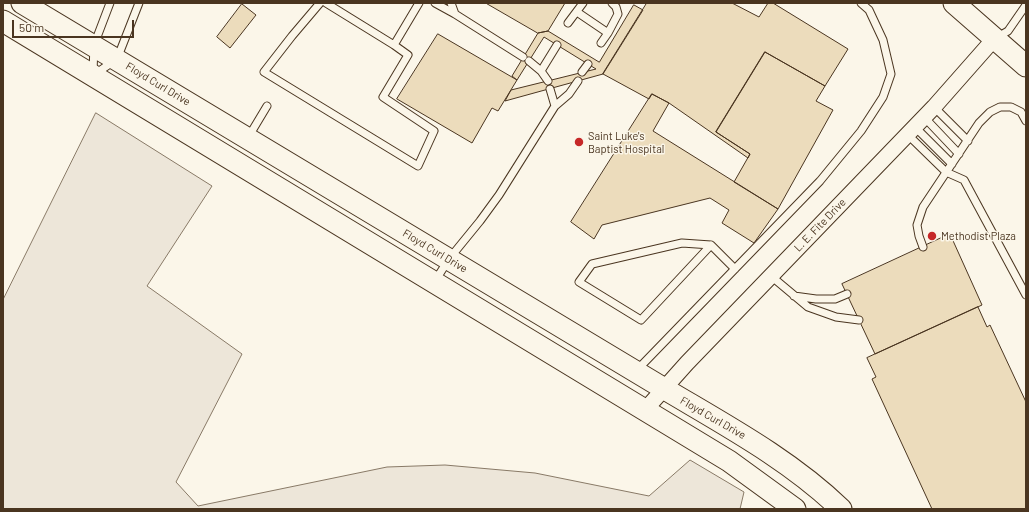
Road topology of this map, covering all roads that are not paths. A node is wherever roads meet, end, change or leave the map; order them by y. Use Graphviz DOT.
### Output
graph roads {
  1 [pos="22,3"];
  2 [pos="110,3"];
  3 [pos="139,3"];
  4 [pos="320,3"];
  5 [pos="326,3"];
  6 [pos="419,3"];
  7 [pos="434,3"];
  8 [pos="451,3"];
  9 [pos="583,3"];
  10 [pos="612,3"];
  11 [pos="861,3"];
  12 [pos="954,3"];
  13 [pos="1026,5"];
  14 [pos="577,12"];
  15 [pos="455,14"];
  16 [pos="3,21"];
  17 [pos="568,23"];
  18 [pos="608,33"];
  19 [pos="994,39"];
  20 [pos="601,43"];
  21 [pos="94,45"];
  22 [pos="394,45"];
  23 [pos="557,45"];
  24 [pos="117,59"];
  25 [pos="588,64"];
  26 [pos="1026,66"];
  27 [pos="541,71"];
  28 [pos="582,72"];
  29 [pos="93,76"];
  30 [pos="548,81"];
  31 [pos="578,81"];
  32 [pos="550,88"];
  33 [pos="267,106"];
  34 [pos="555,106"];
  35 [pos="920,121"];
  36 [pos="1026,121"];
  37 [pos="248,138"];
  38 [pos="968,141"];
  39 [pos="959,154"];
  40 [pos="952,164"];
  41 [pos="946,172"];
  42 [pos="711,244"];
  43 [pos="923,247"];
  44 [pos="449,259"];
  45 [pos="735,269"];
  46 [pos="771,276"];
  47 [pos="434,282"];
  48 [pos="847,294"];
  49 [pos="1026,295"];
  50 [pos="794,296"];
  51 [pos="859,320"];
  52 [pos="635,372"];
  53 [pos="663,388"];
  54 [pos="644,410"];
  55 [pos="835,507"];
  56 [pos="795,509"];
  1 -- 21 [label="street, Floyd Curl Drive"];
  2 -- 21 [label="lane"];
  3 -- 24 [label="lane"];
  4 -- 22 [label="lane"];
  5 -- 22 [label="lane"];
  6 -- 22 [label="lane"];
  7 -- 15 [label="lane"];
  8 -- 15 [label="lane"];
  9 -- 14 [label="lane"];
  10 -- 18 [label="lane"];
  11 -- 45 [label="lane"];
  12 -- 19 [label="street"];
  13 -- 19 [label="lane"];
  14 -- 17 [label="lane"];
  14 -- 18 [label="lane"];
  15 -- 27 [label="lane"];
  16 -- 29 [label="street"];
  18 -- 20 [label="lane"];
  19 -- 26 [label="street"];
  19 -- 35 [label="street, L. E. Fite Drive"];
  21 -- 24 [label="street, Floyd Curl Drive"];
  21 -- 29 [label="lane"];
  23 -- 27 [label="lane"];
  24 -- 29 [label="lane"];
  24 -- 37 [label="street, Floyd Curl Drive"];
  25 -- 28 [label="lane"];
  27 -- 30 [label="lane"];
  29 -- 47 [label="street"];
  31 -- 34 [label="lane"];
  32 -- 34 [label="lane"];
  33 -- 37 [label="lane"];
  34 -- 44 [label="lane"];
  35 -- 38 [label="lane"];
  35 -- 39 [label="lane"];
  35 -- 40 [label="lane"];
  35 -- 41 [label="lane"];
  35 -- 46 [label="street, L. E. Fite Drive"];
  36 -- 38 [label="lane"];
  37 -- 44 [label="street, Floyd Curl Drive"];
  38 -- 39 [label="lane"];
  39 -- 40 [label="lane"];
  40 -- 41 [label="lane"];
  41 -- 43 [label="lane"];
  41 -- 49 [label="lane"];
  42 -- 42 [label="lane"];
  42 -- 45 [label="lane"];
  44 -- 47 [label="lane"];
  44 -- 52 [label="street, Floyd Curl Drive"];
  45 -- 52 [label="lane"];
  46 -- 50 [label="lane"];
  46 -- 53 [label="street, L. E. Fite Drive"];
  47 -- 54 [label="street"];
  48 -- 50 [label="lane"];
  50 -- 51 [label="lane"];
  52 -- 53 [label="street, Floyd Curl Drive"];
  53 -- 54 [label="street, L. E. Fite Drive"];
  53 -- 55 [label="street, Floyd Curl Drive"];
  54 -- 56 [label="street"];
}
